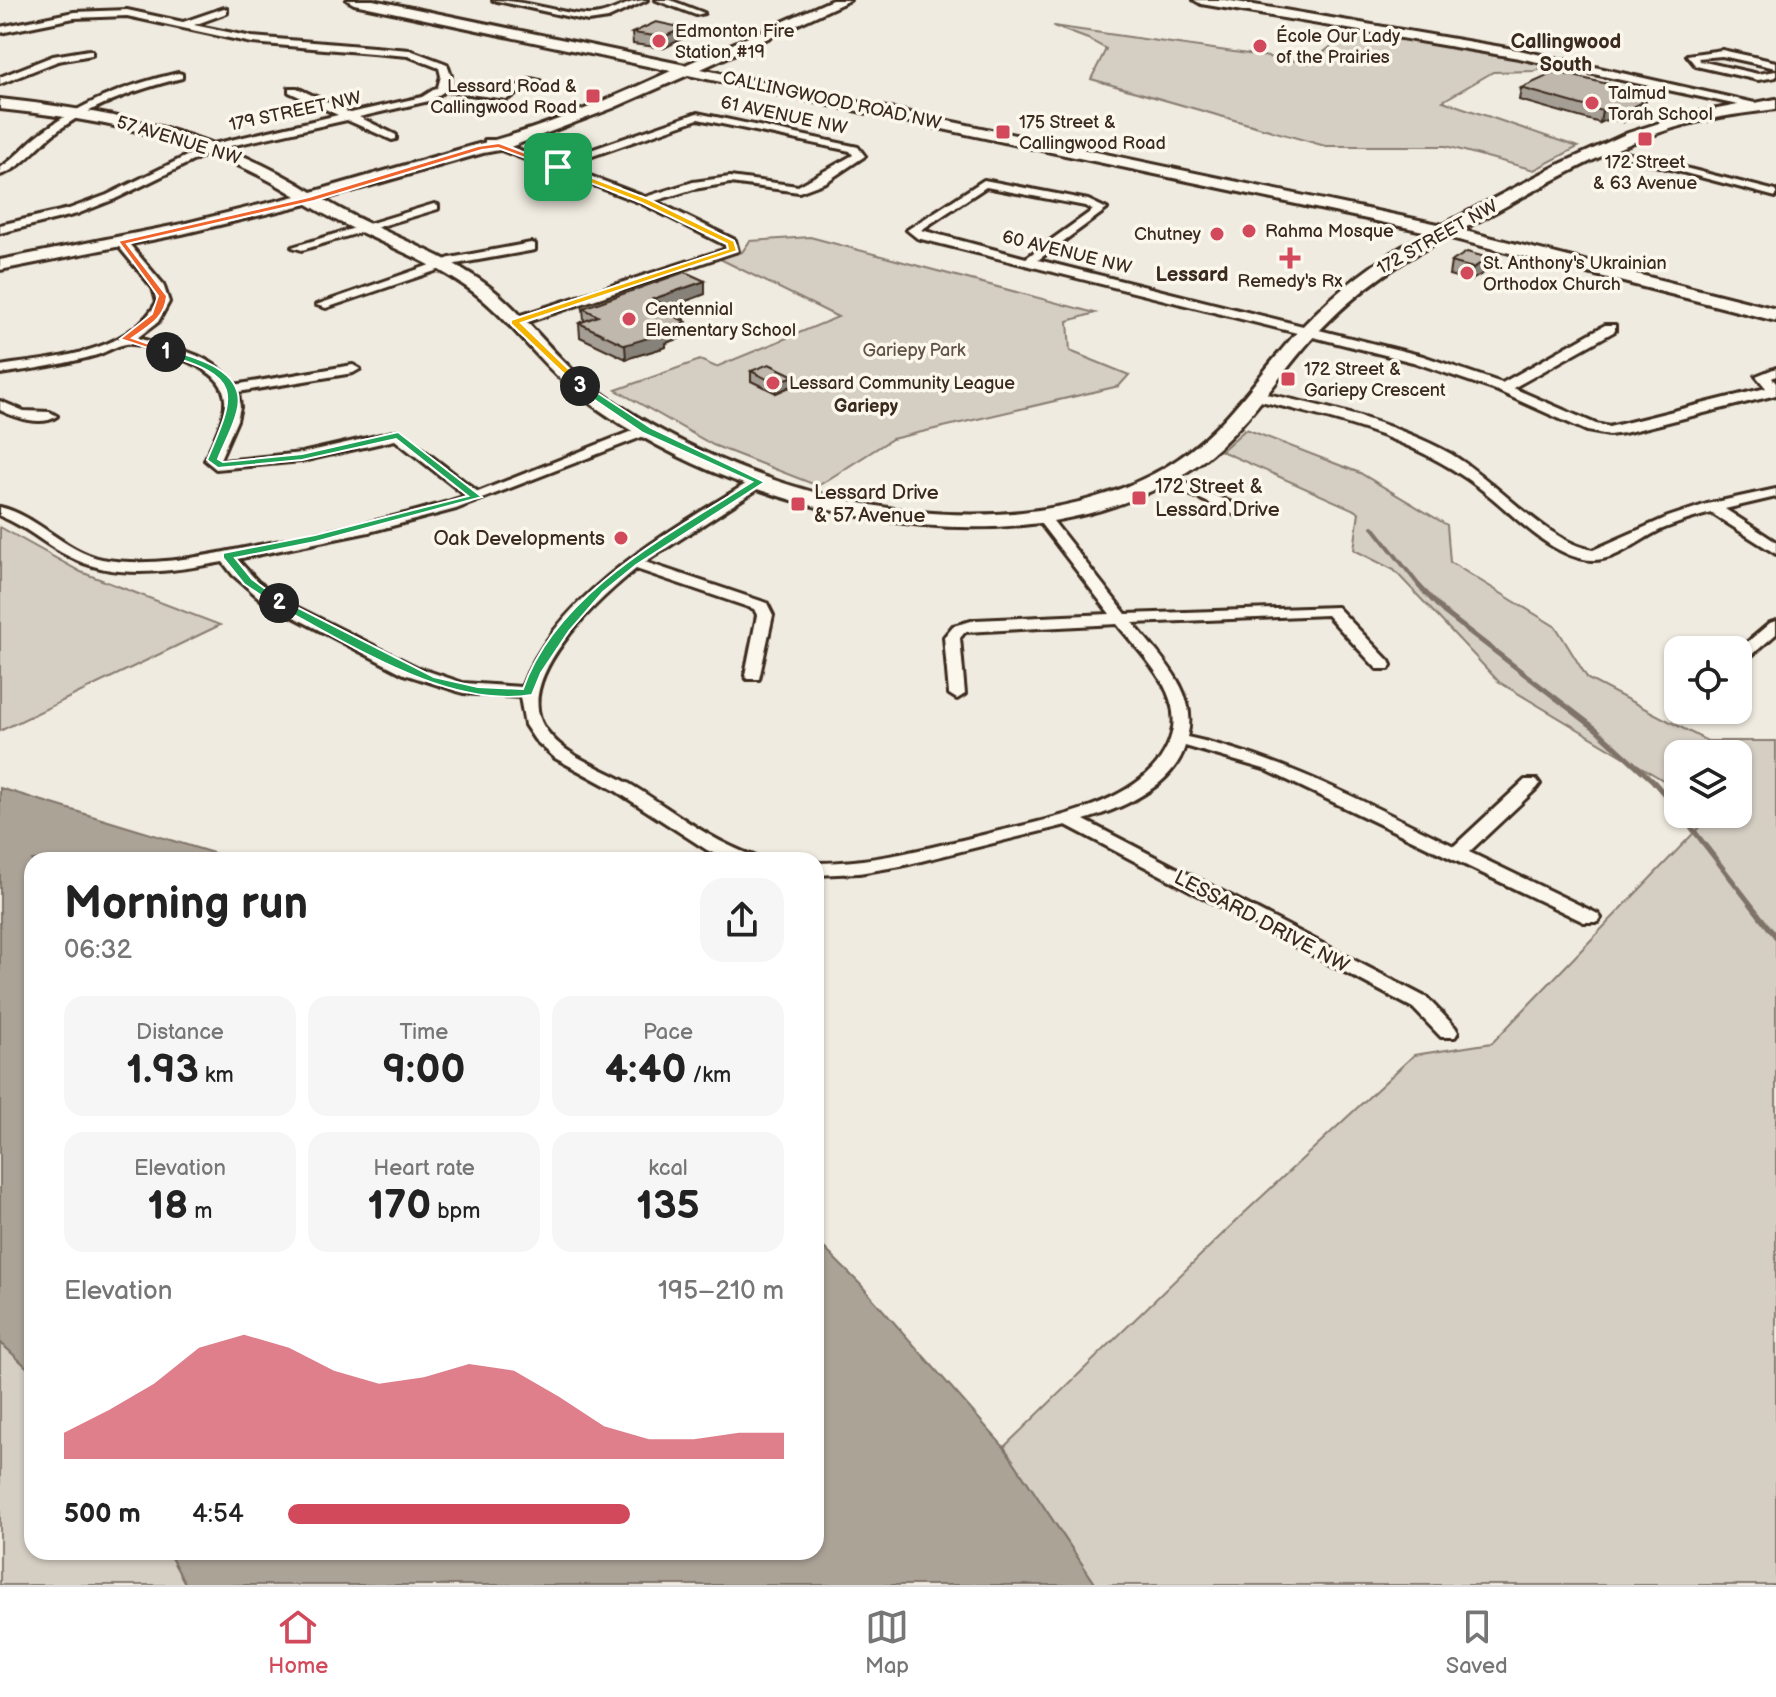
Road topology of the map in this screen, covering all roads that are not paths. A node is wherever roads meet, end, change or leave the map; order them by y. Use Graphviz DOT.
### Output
graph roads {
  1 [pos="117,0"];
  2 [pos="354,0"];
  3 [pos="498,0"];
  4 [pos="642,0"];
  5 [pos="661,0"];
  6 [pos="822,0"];
  7 [pos="843,0"];
  8 [pos="1201,0"];
  9 [pos="224,11"];
  10 [pos="103,13"];
  11 [pos="699,13"];
  12 [pos="186,24"];
  13 [pos="0,30"];
  14 [pos="312,32"];
  15 [pos="290,44"];
  16 [pos="716,52"];
  17 [pos="89,53"];
  18 [pos="621,56"];
  19 [pos="1776,65"];
  20 [pos="679,69"];
  21 [pos="1776,74"];
  22 [pos="178,76"];
  23 [pos="0,81"];
  24 [pos="535,81"];
  25 [pos="749,83"];
  26 [pos="443,88"];
  27 [pos="293,90"];
  28 [pos="0,104"];
  29 [pos="1771,107"];
  30 [pos="78,113"];
  31 [pos="351,117"];
  32 [pos="392,137"];
  33 [pos="490,145"];
  34 [pos="213,147"];
  35 [pos="1606,149"];
  36 [pos="554,166"];
  37 [pos="0,172"];
  38 [pos="1776,194"];
  39 [pos="311,199"];
  40 [pos="103,200"];
  41 [pos="645,201"];
  42 [pos="122,205"];
  43 [pos="434,207"];
  44 [pos="359,227"];
  45 [pos="0,229"];
  46 [pos="1441,234"];
  47 [pos="121,242"];
  48 [pos="298,247"];
  49 [pos="531,247"];
  50 [pos="1029,261"];
  51 [pos="0,265"];
  52 [pos="441,265"];
  53 [pos="322,305"];
  54 [pos="1776,315"];
  55 [pos="514,322"];
  56 [pos="1776,324"];
  57 [pos="1610,328"];
  58 [pos="1307,333"];
  59 [pos="125,339"];
  60 [pos="353,369"];
  61 [pos="0,370"];
  62 [pos="1776,372"];
  63 [pos="1503,388"];
  64 [pos="233,389"];
  65 [pos="1776,390"];
  66 [pos="1257,396"];
  67 [pos="0,405"];
  68 [pos="50,416"];
  69 [pos="647,430"];
  70 [pos="1164,477"];
  71 [pos="759,482"];
  72 [pos="1776,493"];
  73 [pos="476,497"];
  74 [pos="1712,507"];
  75 [pos="434,510"];
  76 [pos="0,511"];
  77 [pos="863,512"];
  78 [pos="1240,512"];
  79 [pos="1041,515"];
  80 [pos="447,523"];
  81 [pos="1776,549"];
  82 [pos="227,556"];
  83 [pos="632,563"];
  84 [pos="1119,617"];
  85 [pos="1776,626"];
  86 [pos="1752,646"];
  87 [pos="1383,665"];
  88 [pos="753,675"];
  89 [pos="528,692"];
  90 [pos="957,694"];
  91 [pos="1179,740"];
  92 [pos="1531,784"];
  93 [pos="1068,819"];
  94 [pos="726,852"];
  95 [pos="1458,852"];
  96 [pos="824,869"];
  97 [pos="1591,918"];
  98 [pos="1448,1032"];
  1 -- 10 [label="street"];
  2 -- 18 [label="main road, CALLINGWOOD ROAD NW"];
  3 -- 4 [label="street"];
  5 -- 11 [label="street"];
  6 -- 16 [label="main road"];
  7 -- 16 [label="main road"];
  8 -- 29 [label="main road"];
  9 -- 12 [label="street"];
  10 -- 12 [label="street"];
  10 -- 13 [label="street"];
  12 -- 15 [label="street"];
  14 -- 15 [label="street"];
  15 -- 26 [label="street"];
  16 -- 18 [label="main road"];
  16 -- 20 [label="main road"];
  16 -- 25 [label="main road"];
  17 -- 23 [label="street"];
  18 -- 20 [label="main road, CALLINGWOOD ROAD NW"];
  19 -- 21 [label="street"];
  20 -- 25 [label="main road, CALLINGWOOD ROAD NW"];
  20 -- 33 [label="main road"];
  22 -- 30 [label="street, 57 AVENUE NW"];
  24 -- 26 [label="street"];
  25 -- 46 [label="main road, CALLINGWOOD ROAD NW"];
  26 -- 31 [label="street, 179 STREET NW"];
  27 -- 31 [label="street"];
  28 -- 30 [label="main road, 57 AVENUE NW"];
  29 -- 35 [label="main road, 172 STREET NW"];
  30 -- 34 [label="main road, 57 AVENUE NW"];
  30 -- 37 [label="street, 57 AVENUE NW"];
  31 -- 32 [label="street"];
  31 -- 34 [label="street, 179 STREET NW"];
  33 -- 36 [label="street"];
  33 -- 39 [label="main road"];
  34 -- 39 [label="main road, 57 AVENUE NW"];
  34 -- 40 [label="street, 179 STREET NW"];
  35 -- 38 [label="street"];
  35 -- 46 [label="main road, 172 STREET NW"];
  36 -- 41 [label="street"];
  36 -- 41 [label="street, 61 AVENUE NW"];
  39 -- 44 [label="main road, 57 AVENUE NW"];
  39 -- 47 [label="main road"];
  40 -- 42 [label="street"];
  40 -- 45 [label="street, 179 STREET NW"];
  41 -- 55 [label="street"];
  43 -- 44 [label="street"];
  44 -- 48 [label="street"];
  44 -- 52 [label="main road, 57 AVENUE NW"];
  46 -- 54 [label="main road, CALLINGWOOD ROAD NW"];
  46 -- 56 [label="main road, CALLINGWOOD ROAD NW"];
  46 -- 58 [label="main road, 172 STREET NW"];
  47 -- 51 [label="main road"];
  47 -- 59 [label="street"];
  49 -- 52 [label="street"];
  50 -- 50 [label="street, 60 AVENUE NW"];
  50 -- 58 [label="street, 60 AVENUE NW"];
  52 -- 53 [label="street"];
  52 -- 55 [label="main road, 57 AVENUE NW"];
  55 -- 69 [label="main road, 57 AVENUE NW"];
  57 -- 63 [label="street"];
  58 -- 63 [label="street, 60 AVENUE NW"];
  58 -- 66 [label="main road, 172 STREET NW"];
  59 -- 61 [label="street"];
  59 -- 64 [label="street"];
  60 -- 64 [label="street"];
  62 -- 65 [label="street"];
  63 -- 65 [label="street, 60 AVENUE NW"];
  64 -- 73 [label="street"];
  66 -- 70 [label="main road, 172 STREET NW"];
  66 -- 74 [label="street"];
  67 -- 68 [label="street"];
  69 -- 71 [label="main road, 57 AVENUE NW"];
  69 -- 73 [label="street"];
  70 -- 78 [label="street"];
  70 -- 79 [label="main road, 172 STREET NW"];
  71 -- 77 [label="main road, 57 AVENUE NW"];
  71 -- 83 [label="street"];
  72 -- 74 [label="street"];
  73 -- 75 [label="street"];
  74 -- 81 [label="street"];
  75 -- 80 [label="street"];
  75 -- 82 [label="street"];
  76 -- 82 [label="street"];
  77 -- 79 [label="main road, 172 STREET NW"];
  79 -- 84 [label="street"];
  82 -- 89 [label="street"];
  83 -- 88 [label="street"];
  83 -- 89 [label="street"];
  84 -- 87 [label="street"];
  84 -- 90 [label="street"];
  84 -- 91 [label="street"];
  85 -- 86 [label="street"];
  89 -- 94 [label="street"];
  91 -- 93 [label="street"];
  91 -- 95 [label="street"];
  92 -- 95 [label="street"];
  93 -- 96 [label="street"];
  93 -- 98 [label="street, LESSARD DRIVE NW"];
  95 -- 97 [label="street"];
}
